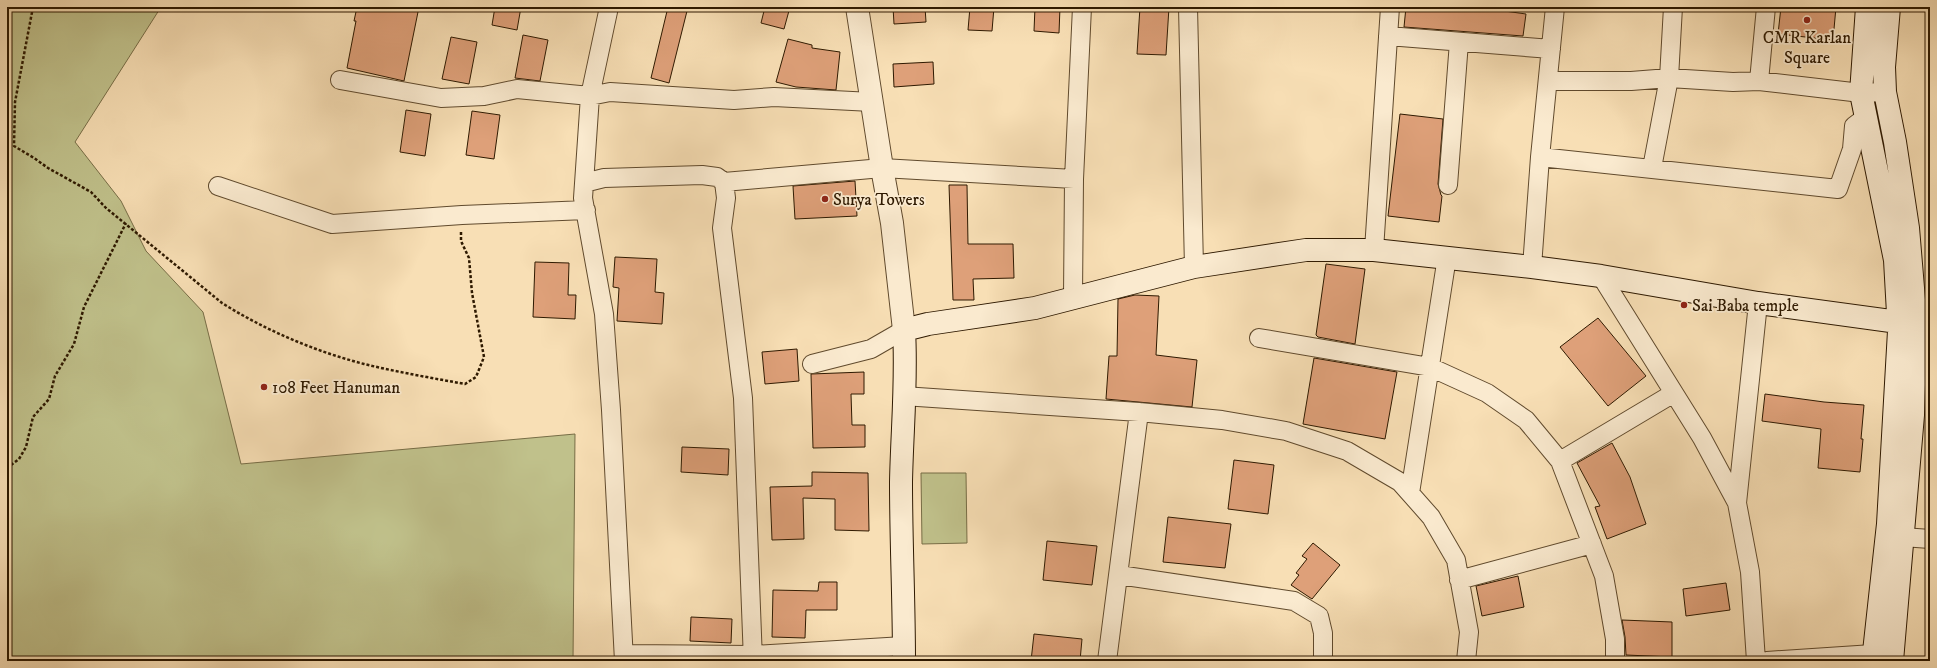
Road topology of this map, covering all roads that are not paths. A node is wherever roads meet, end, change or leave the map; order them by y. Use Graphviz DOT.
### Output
graph roads {
  1 [pos="609,7"];
  2 [pos="858,7"];
  3 [pos="1082,7"];
  4 [pos="1188,7"];
  5 [pos="1390,7"];
  6 [pos="1555,7"];
  7 [pos="1673,7"];
  8 [pos="1766,7"];
  9 [pos="1867,7"];
  10 [pos="1889,7"];
  11 [pos="1388,36"];
  12 [pos="1459,42"];
  13 [pos="1551,49"];
  14 [pos="1669,78"];
  15 [pos="340,80"];
  16 [pos="1548,81"];
  17 [pos="1759,81"];
  18 [pos="1885,92"];
  19 [pos="1861,93"];
  20 [pos="590,96"];
  21 [pos="872,102"];
  22 [pos="1866,117"];
  23 [pos="1540,157"];
  24 [pos="882,168"];
  25 [pos="1652,168"];
  26 [pos="1074,179"];
  27 [pos="584,182"];
  28 [pos="724,182"];
  29 [pos="1448,185"];
  30 [pos="218,186"];
  31 [pos="586,210"];
  32 [pos="1374,250"];
  33 [pos="1447,257"];
  34 [pos="1194,267"];
  35 [pos="1532,267"];
  36 [pos="1601,276"];
  37 [pos="1073,297"];
  38 [pos="1758,303"];
  39 [pos="1907,323"];
  40 [pos="904,330"];
  41 [pos="1259,338"];
  42 [pos="812,364"];
  43 [pos="1430,367"];
  44 [pos="1674,393"];
  45 [pos="903,396"];
  46 [pos="1139,412"];
  47 [pos="1560,461"];
  48 [pos="1410,493"];
  49 [pos="1737,503"];
  50 [pos="1895,536"];
  51 [pos="1930,539"];
  52 [pos="1592,544"];
  53 [pos="1119,575"];
  54 [pos="1459,580"];
  55 [pos="904,653"];
  56 [pos="624,657"];
  57 [pos="753,658"];
  58 [pos="1880,659"];
  59 [pos="1107,661"];
  60 [pos="1323,661"];
  61 [pos="1466,661"];
  62 [pos="1615,661"];
  63 [pos="1756,661"];
  64 [pos="1767,661"];
  1 -- 20 [label="street"];
  2 -- 21 [label="main road"];
  3 -- 26 [label="street"];
  4 -- 34 [label="street"];
  5 -- 11 [label="street"];
  6 -- 13 [label="street"];
  7 -- 14 [label="street"];
  8 -- 17 [label="street"];
  9 -- 19 [label="main road"];
  10 -- 18 [label="main road"];
  11 -- 12 [label="street"];
  11 -- 32 [label="street"];
  12 -- 13 [label="street"];
  12 -- 29 [label="street"];
  13 -- 16 [label="street"];
  14 -- 16 [label="street"];
  14 -- 17 [label="street"];
  14 -- 25 [label="street"];
  15 -- 20 [label="street"];
  16 -- 23 [label="street"];
  17 -- 19 [label="street"];
  18 -- 19 [label="street"];
  18 -- 39 [label="main road"];
  19 -- 22 [label="main road"];
  20 -- 21 [label="street"];
  20 -- 27 [label="street"];
  21 -- 24 [label="main road"];
  22 -- 25 [label="street"];
  22 -- 39 [label="main road"];
  23 -- 25 [label="street"];
  23 -- 35 [label="street"];
  24 -- 26 [label="street"];
  24 -- 28 [label="street"];
  24 -- 40 [label="main road"];
  26 -- 37 [label="street"];
  27 -- 28 [label="street"];
  27 -- 31 [label="street"];
  28 -- 57 [label="street"];
  30 -- 31 [label="street"];
  31 -- 56 [label="street"];
  32 -- 33 [label="main road"];
  32 -- 34 [label="main road"];
  33 -- 35 [label="main road"];
  33 -- 43 [label="street"];
  34 -- 37 [label="main road"];
  35 -- 36 [label="main road"];
  36 -- 38 [label="main road"];
  36 -- 44 [label="street"];
  37 -- 40 [label="main road"];
  38 -- 39 [label="main road"];
  38 -- 49 [label="street"];
  39 -- 50 [label="main road"];
  40 -- 42 [label="street"];
  40 -- 45 [label="main road"];
  41 -- 43 [label="street"];
  43 -- 47 [label="street"];
  43 -- 48 [label="street"];
  44 -- 47 [label="street"];
  44 -- 49 [label="street"];
  45 -- 46 [label="street"];
  45 -- 55 [label="main road"];
  46 -- 48 [label="street"];
  46 -- 53 [label="street"];
  47 -- 52 [label="street"];
  48 -- 54 [label="street"];
  49 -- 63 [label="street"];
  50 -- 51 [label="street"];
  50 -- 58 [label="main road"];
  52 -- 54 [label="street"];
  52 -- 62 [label="street"];
  53 -- 59 [label="street"];
  53 -- 60 [label="street"];
  54 -- 61 [label="street"];
  55 -- 57 [label="street"];
  56 -- 57 [label="street"];
  58 -- 64 [label="street"];
}
